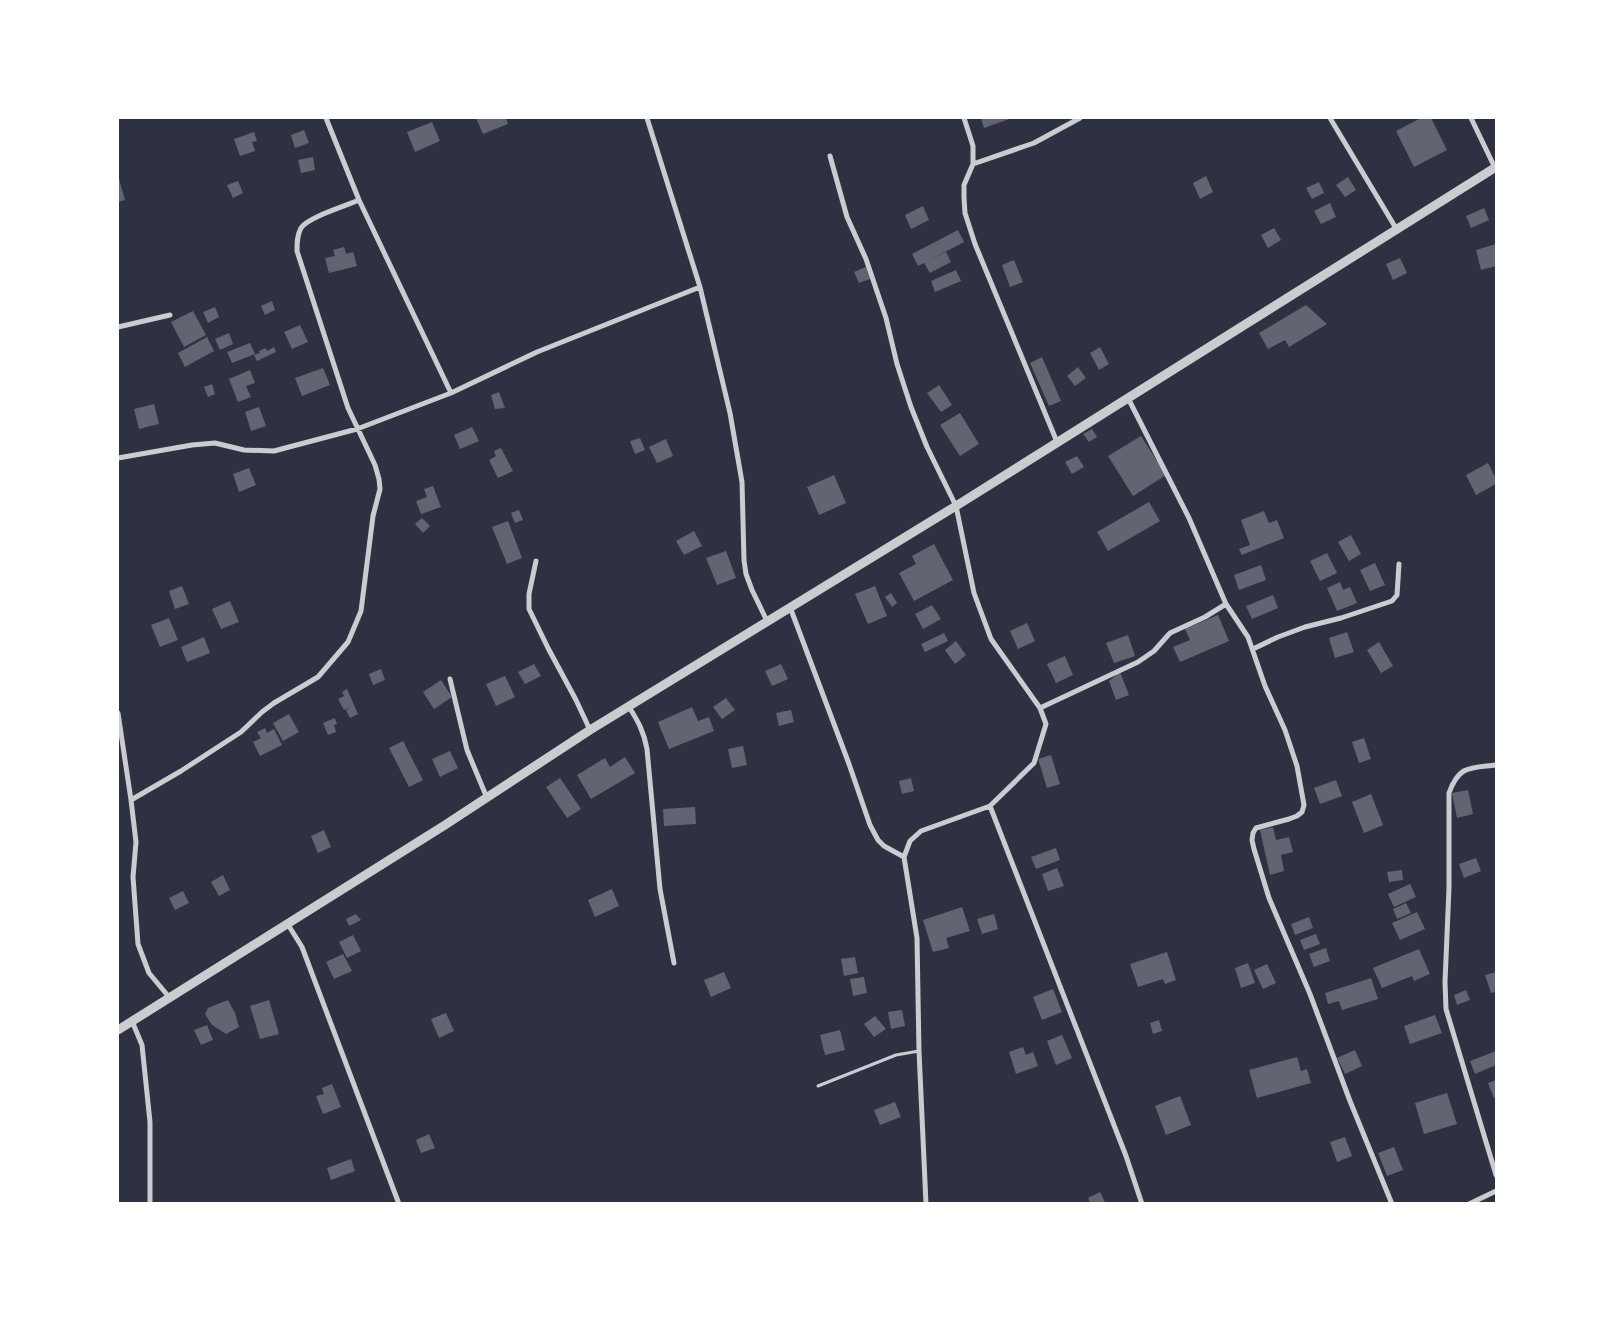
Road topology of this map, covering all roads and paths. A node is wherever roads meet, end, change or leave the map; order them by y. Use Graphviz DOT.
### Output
graph roads {
  1 [pos="326,118"];
  2 [pos="647,118"];
  3 [pos="964,118"];
  4 [pos="1080,118"];
  5 [pos="1330,118"];
  6 [pos="1471,118"];
  7 [pos="830,156"];
  8 [pos="973,164"];
  9 [pos="1496,168"];
  10 [pos="359,200"];
  11 [pos="1397,230"];
  12 [pos="700,287"];
  13 [pos="170,314"];
  14 [pos="118,327"];
  15 [pos="451,393"];
  16 [pos="1128,398"];
  17 [pos="357,429"];
  18 [pos="1057,442"];
  19 [pos="118,458"];
  20 [pos="956,506"];
  21 [pos="536,561"];
  22 [pos="1399,564"];
  23 [pos="1226,604"];
  24 [pos="790,607"];
  25 [pos="767,621"];
  26 [pos="1253,649"];
  27 [pos="450,679"];
  28 [pos="630,707"];
  29 [pos="1040,708"];
  30 [pos="118,713"];
  31 [pos="590,730"];
  32 [pos="1496,765"];
  33 [pos="487,798"];
  34 [pos="131,800"];
  35 [pos="990,806"];
  36 [pos="904,857"];
  37 [pos="287,923"];
  38 [pos="674,964"];
  39 [pos="169,997"];
  40 [pos="132,1021"];
  41 [pos="118,1030"];
  42 [pos="918,1051"];
  43 [pos="818,1086"];
  44 [pos="1496,1175"];
  45 [pos="1496,1192"];
  46 [pos="150,1204"];
  47 [pos="399,1204"];
  48 [pos="926,1204"];
  49 [pos="1142,1204"];
  50 [pos="1392,1204"];
  51 [pos="1469,1204"];
  1 -- 10 [label="street"];
  2 -- 12 [label="street"];
  3 -- 8 [label="street"];
  4 -- 8 [label="street"];
  5 -- 11 [label="street"];
  6 -- 9 [label="street"];
  7 -- 20 [label="street"];
  8 -- 18 [label="street"];
  9 -- 11 [label="street"];
  10 -- 15 [label="street"];
  10 -- 17 [label="street"];
  11 -- 16 [label="street"];
  12 -- 15 [label="street"];
  12 -- 25 [label="street"];
  13 -- 14 [label="street"];
  15 -- 17 [label="street"];
  16 -- 18 [label="street"];
  16 -- 23 [label="street"];
  17 -- 19 [label="street"];
  17 -- 34 [label="street"];
  18 -- 20 [label="street"];
  20 -- 24 [label="street"];
  20 -- 29 [label="street"];
  21 -- 31 [label="street"];
  22 -- 26 [label="street"];
  23 -- 26 [label="street"];
  23 -- 29 [label="street"];
  24 -- 25 [label="street"];
  24 -- 36 [label="street"];
  25 -- 28 [label="street"];
  26 -- 50 [label="street"];
  27 -- 33 [label="street"];
  28 -- 31 [label="street"];
  28 -- 38 [label="street"];
  29 -- 35 [label="street"];
  30 -- 34 [label="street"];
  31 -- 33 [label="street"];
  32 -- 44 [label="street"];
  33 -- 37 [label="street"];
  34 -- 39 [label="street"];
  35 -- 36 [label="street"];
  35 -- 49 [label="street"];
  36 -- 42 [label="street"];
  37 -- 39 [label="street"];
  37 -- 47 [label="street"];
  39 -- 40 [label="street"];
  40 -- 41 [label="street"];
  40 -- 46 [label="street"];
  42 -- 43 [label="lane"];
  42 -- 48 [label="street"];
  45 -- 51 [label="street"];
}
